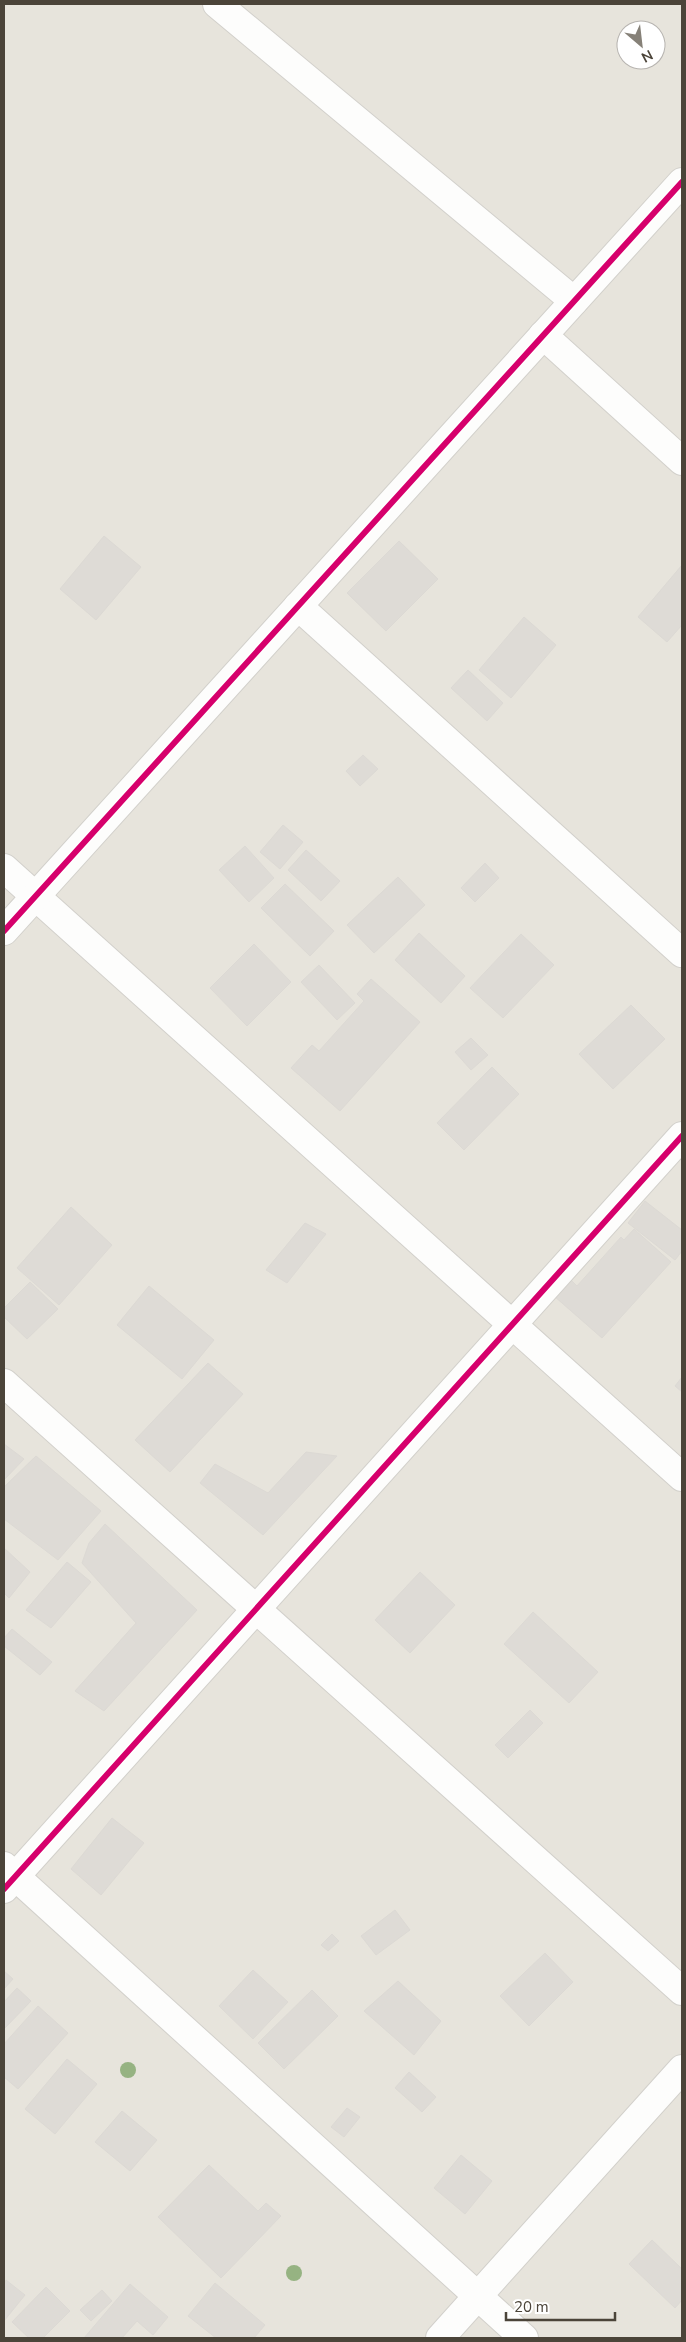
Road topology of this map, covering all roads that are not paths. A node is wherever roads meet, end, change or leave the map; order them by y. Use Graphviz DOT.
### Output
graph roads {
  1 [pos="217,4"];
  2 [pos="682,182"];
  3 [pos="574,301"];
  4 [pos="543,336"];
  5 [pos="682,461"];
  6 [pos="298,606"];
  7 [pos="4,868"];
  8 [pos="35,896"];
  9 [pos="4,931"];
  10 [pos="682,954"];
  11 [pos="682,1136"];
  12 [pos="512,1325"];
  13 [pos="4,1383"];
  14 [pos="682,1477"];
  15 [pos="256,1610"];
  16 [pos="8,1877"];
  17 [pos="682,1991"];
  18 [pos="682,2069"];
  19 [pos="478,2297"];
  20 [pos="440,2338"];
  21 [pos="524,2338"];
  1 -- 3 [label="street"];
  2 -- 3 [label="street"];
  3 -- 4 [label="street"];
  4 -- 5 [label="street"];
  4 -- 6 [label="street"];
  6 -- 8 [label="street"];
  6 -- 10 [label="street"];
  7 -- 8 [label="street"];
  8 -- 9 [label="street"];
  8 -- 12 [label="street"];
  11 -- 12 [label="street"];
  12 -- 14 [label="street"];
  12 -- 15 [label="street"];
  13 -- 15 [label="street"];
  15 -- 16 [label="street"];
  15 -- 17 [label="street"];
  16 -- 19 [label="street"];
  18 -- 19 [label="street"];
  19 -- 20 [label="street"];
  19 -- 21 [label="street"];
}
